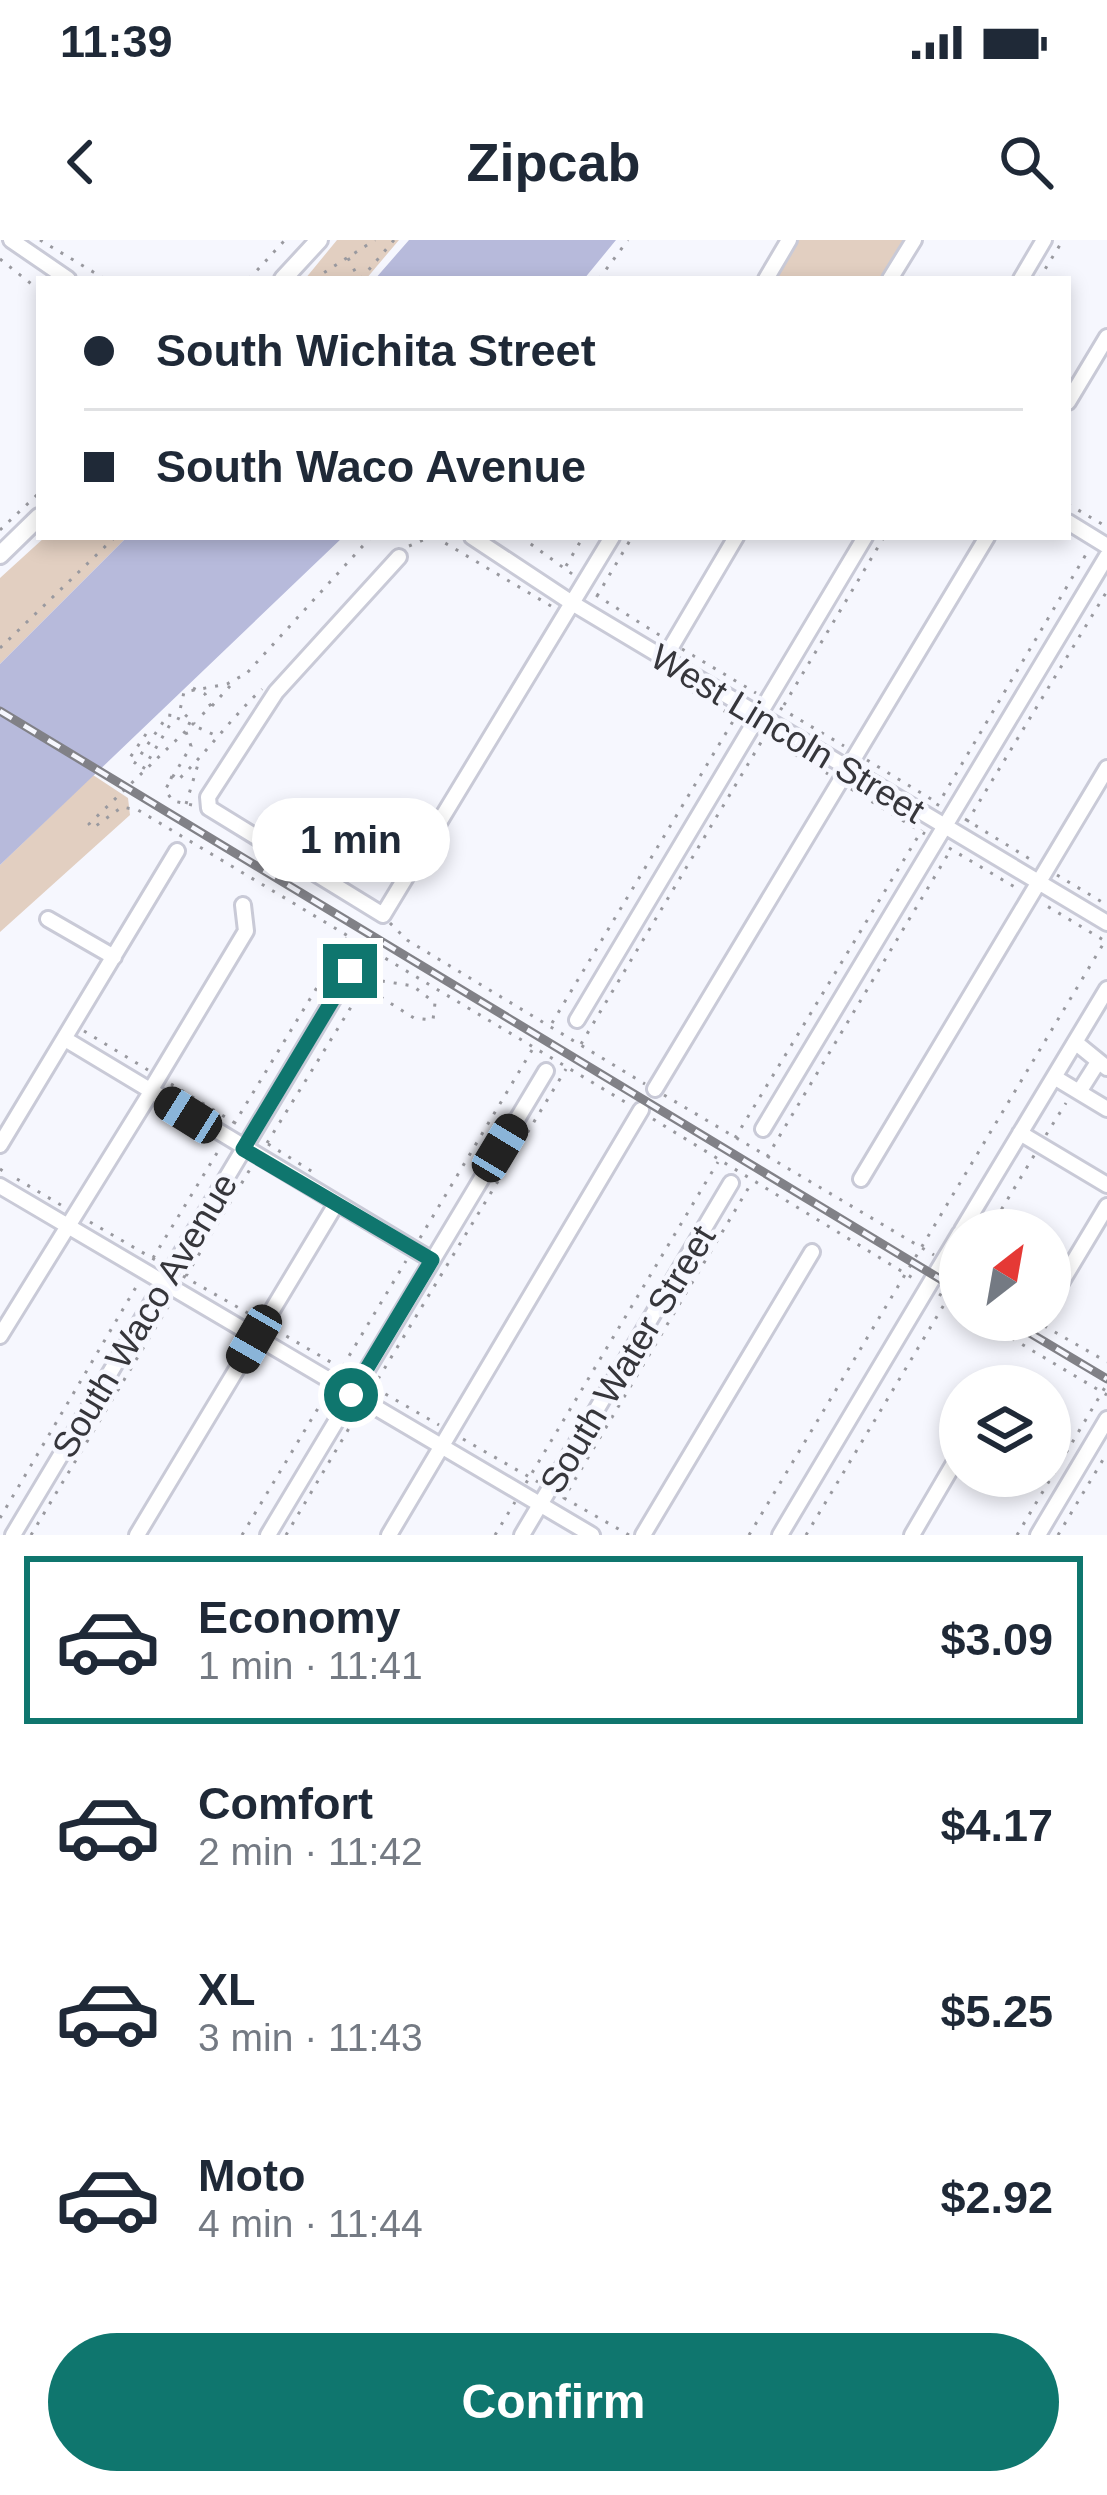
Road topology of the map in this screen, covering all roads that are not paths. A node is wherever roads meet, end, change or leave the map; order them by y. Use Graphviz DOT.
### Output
graph roads {
  1 [pos="11,240"];
  2 [pos="319,240"];
  3 [pos="789,240"];
  4 [pos="914,240"];
  5 [pos="1045,240"];
  6 [pos="64,276"];
  7 [pos="286,276"];
  8 [pos="768,276"];
  9 [pos="892,276"];
  10 [pos="1023,276"];
  11 [pos="1107,337"];
  12 [pos="1071,397"];
  13 [pos="36,520"];
  14 [pos="1071,523"];
  15 [pos="1104,531"];
  16 [pos="476,540"];
  17 [pos="610,540"];
  18 [pos="734,540"];
  19 [pos="863,540"];
  20 [pos="985,540"];
  21 [pos="0,555"];
  22 [pos="400,556"];
  23 [pos="1107,556"];
  24 [pos="569,609"];
  25 [pos="664,659"];
  26 [pos="754,721"];
  27 [pos="1107,768"];
  28 [pos="844,776"];
  29 [pos="952,831"];
  30 [pos="177,851"];
  31 [pos="1044,876"];
  32 [pos="243,905"];
  33 [pos="49,919"];
  34 [pos="1107,923"];
  35 [pos="114,957"];
  36 [pos="350,971"];
  37 [pos="1107,989"];
  38 [pos="577,1020"];
  39 [pos="65,1039"];
  40 [pos="1076,1042"];
  41 [pos="1103,1065"];
  42 [pos="546,1071"];
  43 [pos="1054,1077"];
  44 [pos="655,1090"];
  45 [pos="1077,1090"];
  46 [pos="150,1091"];
  47 [pos="1107,1109"];
  48 [pos="641,1110"];
  49 [pos="763,1129"];
  50 [pos="1020,1133"];
  51 [pos="0,1145"];
  52 [pos="243,1149"];
  53 [pos="860,1179"];
  54 [pos="731,1183"];
  55 [pos="1107,1185"];
  56 [pos="0,1186"];
  57 [pos="336,1204"];
  58 [pos="1107,1206"];
  59 [pos="975,1209"];
  60 [pos="73,1221"];
  61 [pos="812,1252"];
  62 [pos="432,1260"];
  63 [pos="1071,1266"];
  64 [pos="939,1269"];
  65 [pos="169,1289"];
  66 [pos="0,1336"];
  67 [pos="254,1339"];
  68 [pos="358,1399"];
  69 [pos="1107,1419"];
  70 [pos="441,1447"];
  71 [pos="939,1489"];
  72 [pos="541,1504"];
  73 [pos="13,1535"];
  74 [pos="137,1535"];
  75 [pos="268,1535"];
  76 [pos="389,1535"];
  77 [pos="522,1535"];
  78 [pos="592,1535"];
  79 [pos="643,1535"];
  80 [pos="780,1535"];
  81 [pos="912,1535"];
  82 [pos="1038,1535"];
  1 -- 6 [label="street"];
  2 -- 7 [label="main road"];
  3 -- 8 [label="street"];
  4 -- 9 [label="street"];
  5 -- 10 [label="street"];
  11 -- 12 [label="street"];
  13 -- 21 [label="main road"];
  14 -- 15 [label="street"];
  16 -- 24 [label="street, West Lincoln Street"];
  17 -- 24 [label="street"];
  18 -- 25 [label="street"];
  19 -- 26 [label="street"];
  20 -- 28 [label="street"];
  22 -- 24 [label="street"];
  23 -- 29 [label="street"];
  24 -- 25 [label="street, West Lincoln Street"];
  25 -- 26 [label="street, West Lincoln Street"];
  26 -- 28 [label="street, West Lincoln Street"];
  26 -- 38 [label="street"];
  27 -- 31 [label="street"];
  28 -- 29 [label="street, West Lincoln Street"];
  28 -- 44 [label="street"];
  29 -- 31 [label="street, West Lincoln Street"];
  29 -- 49 [label="street"];
  30 -- 35 [label="street"];
  31 -- 34 [label="street, West Lincoln Street"];
  31 -- 53 [label="street"];
  32 -- 46 [label="street"];
  33 -- 35 [label="street"];
  35 -- 39 [label="street"];
  36 -- 52 [label="street, South Waco Avenue"];
  37 -- 40 [label="street"];
  39 -- 46 [label="street"];
  39 -- 51 [label="street"];
  40 -- 41 [label="street"];
  40 -- 43 [label="street"];
  41 -- 45 [label="street"];
  42 -- 62 [label="street"];
  43 -- 45 [label="street"];
  43 -- 50 [label="street"];
  45 -- 47 [label="street"];
  46 -- 52 [label="street"];
  46 -- 60 [label="street"];
  48 -- 70 [label="street"];
  50 -- 55 [label="street"];
  50 -- 59 [label="street"];
  52 -- 57 [label="street"];
  52 -- 65 [label="street, South Waco Avenue"];
  54 -- 72 [label="street, South Water Street"];
  56 -- 60 [label="street"];
  57 -- 62 [label="street"];
  57 -- 67 [label="street"];
  58 -- 63 [label="street"];
  60 -- 65 [label="street"];
  60 -- 66 [label="street"];
  61 -- 79 [label="street"];
  62 -- 68 [label="street"];
  64 -- 80 [label="street"];
  65 -- 67 [label="street"];
  65 -- 73 [label="street, South Waco Avenue"];
  67 -- 68 [label="street"];
  67 -- 74 [label="street"];
  68 -- 70 [label="street"];
  68 -- 75 [label="street"];
  69 -- 82 [label="street"];
  70 -- 72 [label="street"];
  70 -- 76 [label="street"];
  71 -- 81 [label="street"];
  72 -- 77 [label="street, South Water Street"];
  72 -- 78 [label="street"];
}
